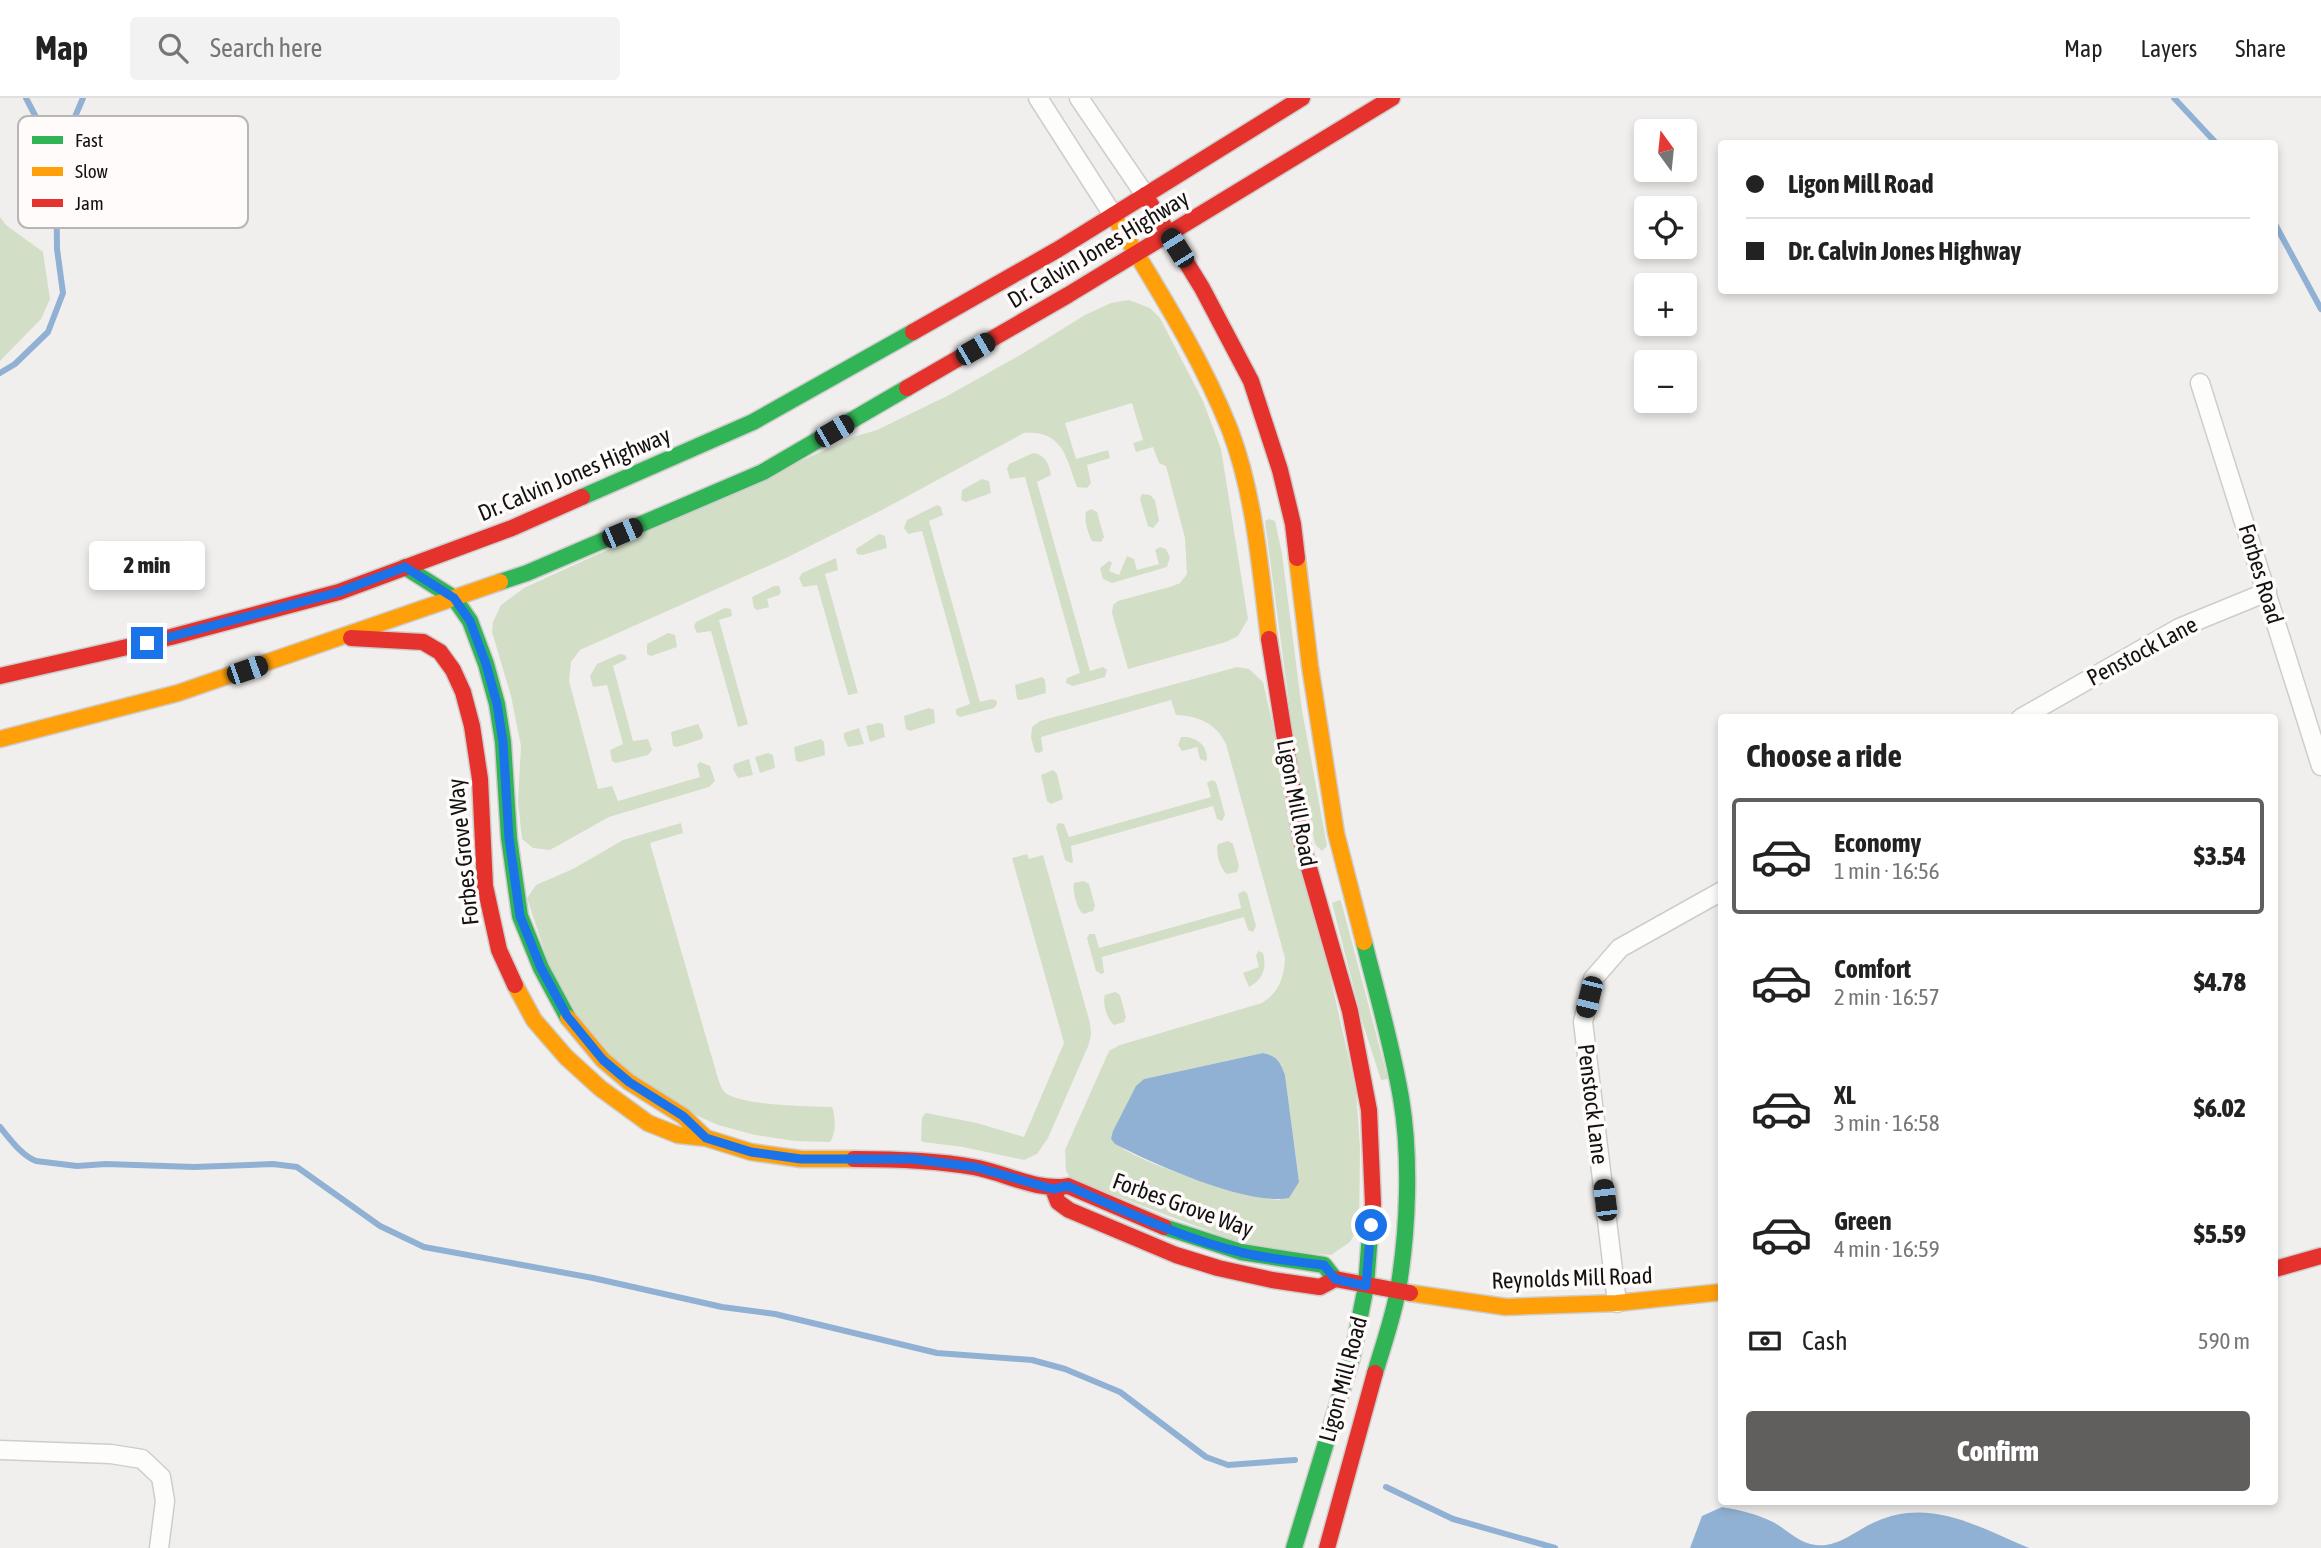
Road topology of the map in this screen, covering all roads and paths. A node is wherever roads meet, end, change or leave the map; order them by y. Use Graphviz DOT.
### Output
graph roads {
  1 [pos="1038,98"];
  2 [pos="1079,98"];
  3 [pos="1302,98"];
  4 [pos="1392,98"];
  5 [pos="1145,195"];
  6 [pos="1113,215"];
  7 [pos="1168,233"];
  8 [pos="1137,252"];
  9 [pos="2200,383"];
  10 [pos="405,567"];
  11 [pos="2267,592"];
  12 [pos="454,598"];
  13 [pos="171,637"];
  14 [pos="339,638"];
  15 [pos="0,676"];
  16 [pos="55,681"];
  17 [pos="2028,714"];
  18 [pos="0,739"];
  19 [pos="2321,766"];
  20 [pos="485,886"];
  21 [pos="1718,893"];
  22 [pos="580,1034"];
  23 [pos="706,1138"];
  24 [pos="2321,1256"];
  25 [pos="2278,1268"];
  26 [pos="1366,1286"];
  27 [pos="1390,1290"];
  28 [pos="1718,1292"];
  29 [pos="1617,1303"];
  30 [pos="0,1450"];
  31 [pos="159,1548"];
  32 [pos="1294,1548"];
  33 [pos="1327,1548"];
  1 -- 6 [label="street, Ligon Mill Road"];
  2 -- 5 [label="street, Ligon Mill Road"];
  3 -- 5 [label="main road, Dr. Calvin Jones Highway"];
  4 -- 7 [label="main road, Dr. Calvin Jones Highway"];
  5 -- 6 [label="main road, Dr. Calvin Jones Highway"];
  5 -- 7 [label="main road, Ligon Mill Road"];
  6 -- 8 [label="main road, Ligon Mill Road"];
  6 -- 10 [label="main road, Dr. Calvin Jones Highway"];
  7 -- 8 [label="main road, Dr. Calvin Jones Highway"];
  7 -- 27 [label="main road, Ligon Mill Road"];
  8 -- 12 [label="main road, Dr. Calvin Jones Highway"];
  8 -- 26 [label="main road, Ligon Mill Road"];
  9 -- 11 [label="street, Forbes Road"];
  10 -- 12 [label="main road, Forbes Grove Way"];
  10 -- 13 [label="main road, Dr. Calvin Jones Highway"];
  11 -- 17 [label="street, Penstock Lane"];
  11 -- 19 [label="street, Forbes Road"];
  12 -- 14 [label="main road, Dr. Calvin Jones Highway"];
  12 -- 22 [label="main road, Forbes Grove Way"];
  13 -- 15 [label="main road, Dr. Calvin Jones Highway"];
  13 -- 16 [label="main road"];
  14 -- 18 [label="main road, Dr. Calvin Jones Highway"];
  14 -- 20 [label="main road, Forbes Grove Way"];
  20 -- 22 [label="main road"];
  20 -- 23 [label="main road, Forbes Grove Way"];
  21 -- 29 [label="street, Penstock Lane"];
  22 -- 23 [label="main road, Forbes Grove Way"];
  23 -- 26 [label="main road, Forbes Grove Way"];
  24 -- 25 [label="main road"];
  26 -- 27 [label="main road, Forbes Grove Way"];
  26 -- 32 [label="main road, Ligon Mill Road"];
  27 -- 29 [label="main road, Reynolds Mill Road"];
  27 -- 33 [label="main road, Ligon Mill Road"];
  28 -- 29 [label="main road, Reynolds Mill Road"];
  30 -- 31 [label="street"];
}
